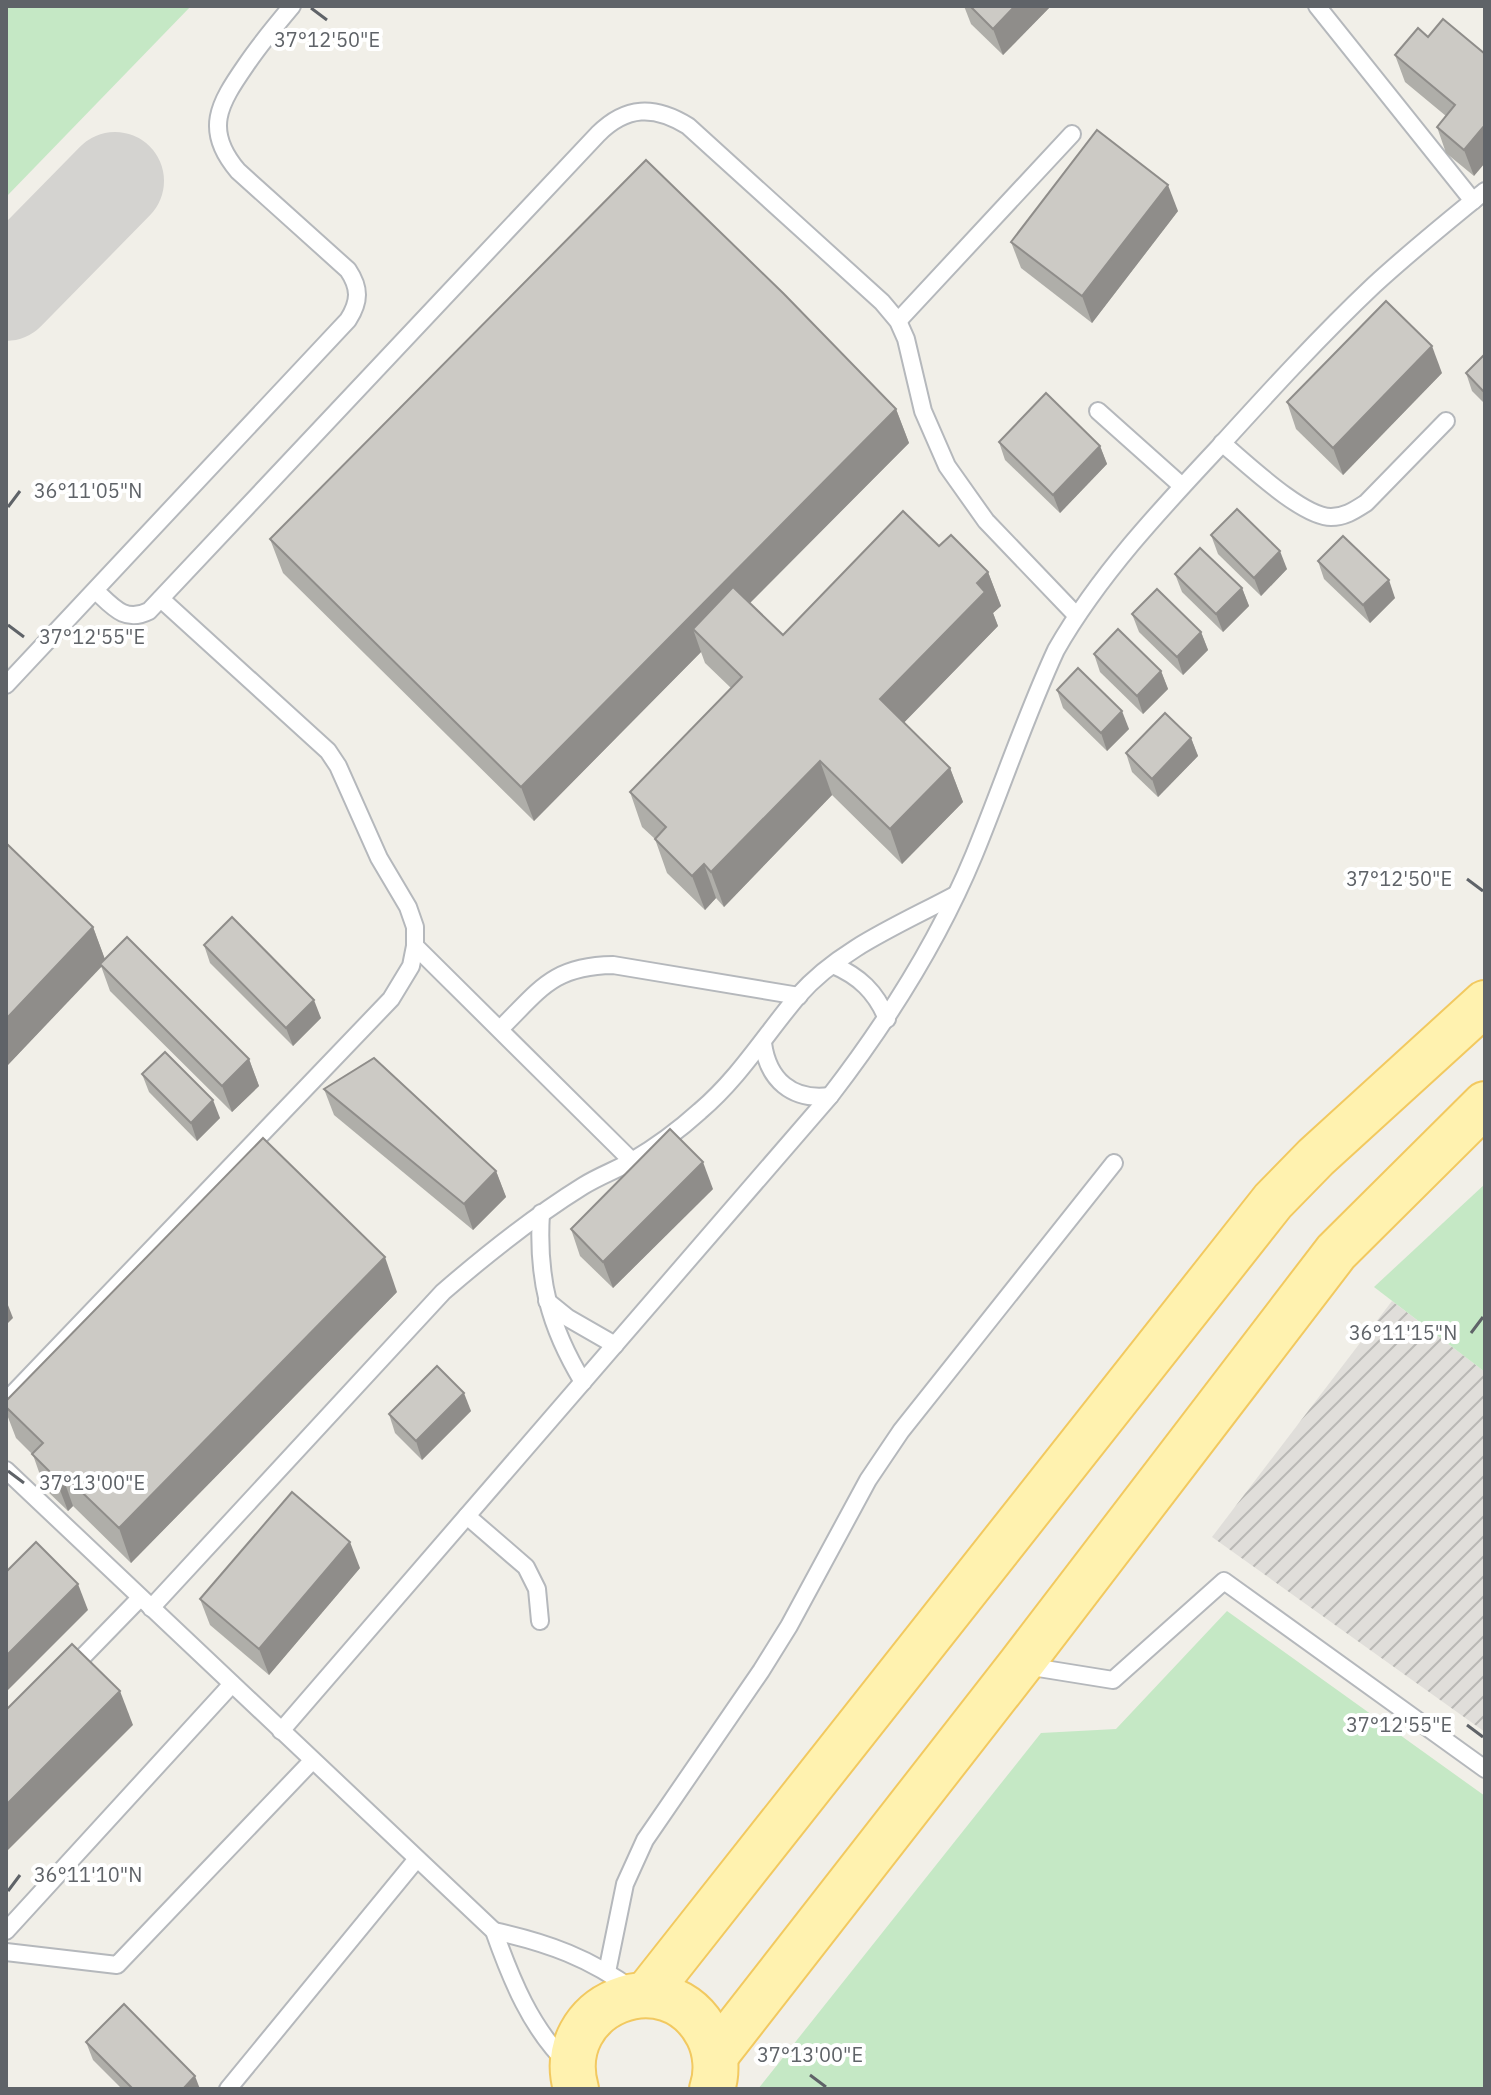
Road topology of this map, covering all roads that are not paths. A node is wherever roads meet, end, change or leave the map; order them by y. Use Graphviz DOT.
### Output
graph roads {
  1 [pos="292,6"];
  2 [pos="1317,6"];
  3 [pos="1072,134"];
  4 [pos="1479,196"];
  5 [pos="898,321"];
  6 [pos="1098,411"];
  7 [pos="1446,421"];
  8 [pos="1222,443"];
  9 [pos="1182,486"];
  10 [pos="96,591"];
  11 [pos="161,599"];
  12 [pos="1076,615"];
  13 [pos="6,685"];
  14 [pos="955,895"];
  15 [pos="415,946"];
  16 [pos="833,965"];
  17 [pos="799,996"];
  18 [pos="1485,1003"];
  19 [pos="887,1019"];
  20 [pos="500,1029"];
  21 [pos="763,1043"];
  22 [pos="830,1096"];
  23 [pos="1485,1104"];
  24 [pos="632,1161"];
  25 [pos="1114,1163"];
  26 [pos="541,1213"];
  27 [pos="547,1301"];
  28 [pos="615,1345"];
  29 [pos="583,1382"];
  30 [pos="6,1401"];
  31 [pos="6,1470"];
  32 [pos="467,1516"];
  33 [pos="145,1603"];
  34 [pos="540,1621"];
  35 [pos="1020,1665"];
  36 [pos="58,1683"];
  37 [pos="232,1684"];
  38 [pos="281,1731"];
  39 [pos="312,1761"];
  40 [pos="1485,1769"];
  41 [pos="416,1860"];
  42 [pos="6,1931"];
  43 [pos="494,1931"];
  44 [pos="6,1952"];
  45 [pos="631,1987"];
  46 [pos="713,2072"];
  47 [pos="574,2083"];
  48 [pos="228,2089"];
  1 -- 10 [label="lane"];
  2 -- 4 [label="lane"];
  3 -- 5 [label="lane"];
  4 -- 8 [label="lane"];
  5 -- 11 [label="lane"];
  5 -- 12 [label="lane"];
  6 -- 9 [label="lane"];
  7 -- 8 [label="lane"];
  8 -- 9 [label="lane"];
  9 -- 12 [label="lane"];
  10 -- 11 [label="lane"];
  10 -- 13 [label="lane"];
  11 -- 15 [label="lane"];
  12 -- 14 [label="lane"];
  14 -- 16 [label="lane"];
  14 -- 19 [label="lane"];
  15 -- 20 [label="lane"];
  15 -- 30 [label="lane"];
  16 -- 17 [label="lane"];
  16 -- 19 [label="lane"];
  17 -- 20 [label="lane"];
  17 -- 21 [label="lane"];
  18 -- 45 [label="main road"];
  19 -- 22 [label="lane"];
  20 -- 24 [label="lane"];
  21 -- 22 [label="lane"];
  21 -- 24 [label="lane"];
  22 -- 28 [label="lane"];
  23 -- 35 [label="main road"];
  24 -- 26 [label="lane"];
  25 -- 45 [label="lane"];
  26 -- 27 [label="lane"];
  26 -- 33 [label="lane"];
  27 -- 28 [label="lane"];
  27 -- 29 [label="lane"];
  28 -- 29 [label="lane"];
  29 -- 32 [label="lane"];
  31 -- 33 [label="lane"];
  32 -- 34 [label="lane"];
  32 -- 38 [label="lane"];
  33 -- 36 [label="lane"];
  33 -- 37 [label="lane"];
  35 -- 40 [label="lane"];
  35 -- 46 [label="main road"];
  37 -- 38 [label="lane"];
  37 -- 42 [label="lane"];
  38 -- 39 [label="lane"];
  39 -- 41 [label="lane"];
  39 -- 44 [label="lane"];
  41 -- 43 [label="lane"];
  41 -- 48 [label="lane"];
  43 -- 45 [label="lane"];
  43 -- 47 [label="lane"];
  45 -- 46 [label="main road"];
  45 -- 47 [label="main road"];
}
